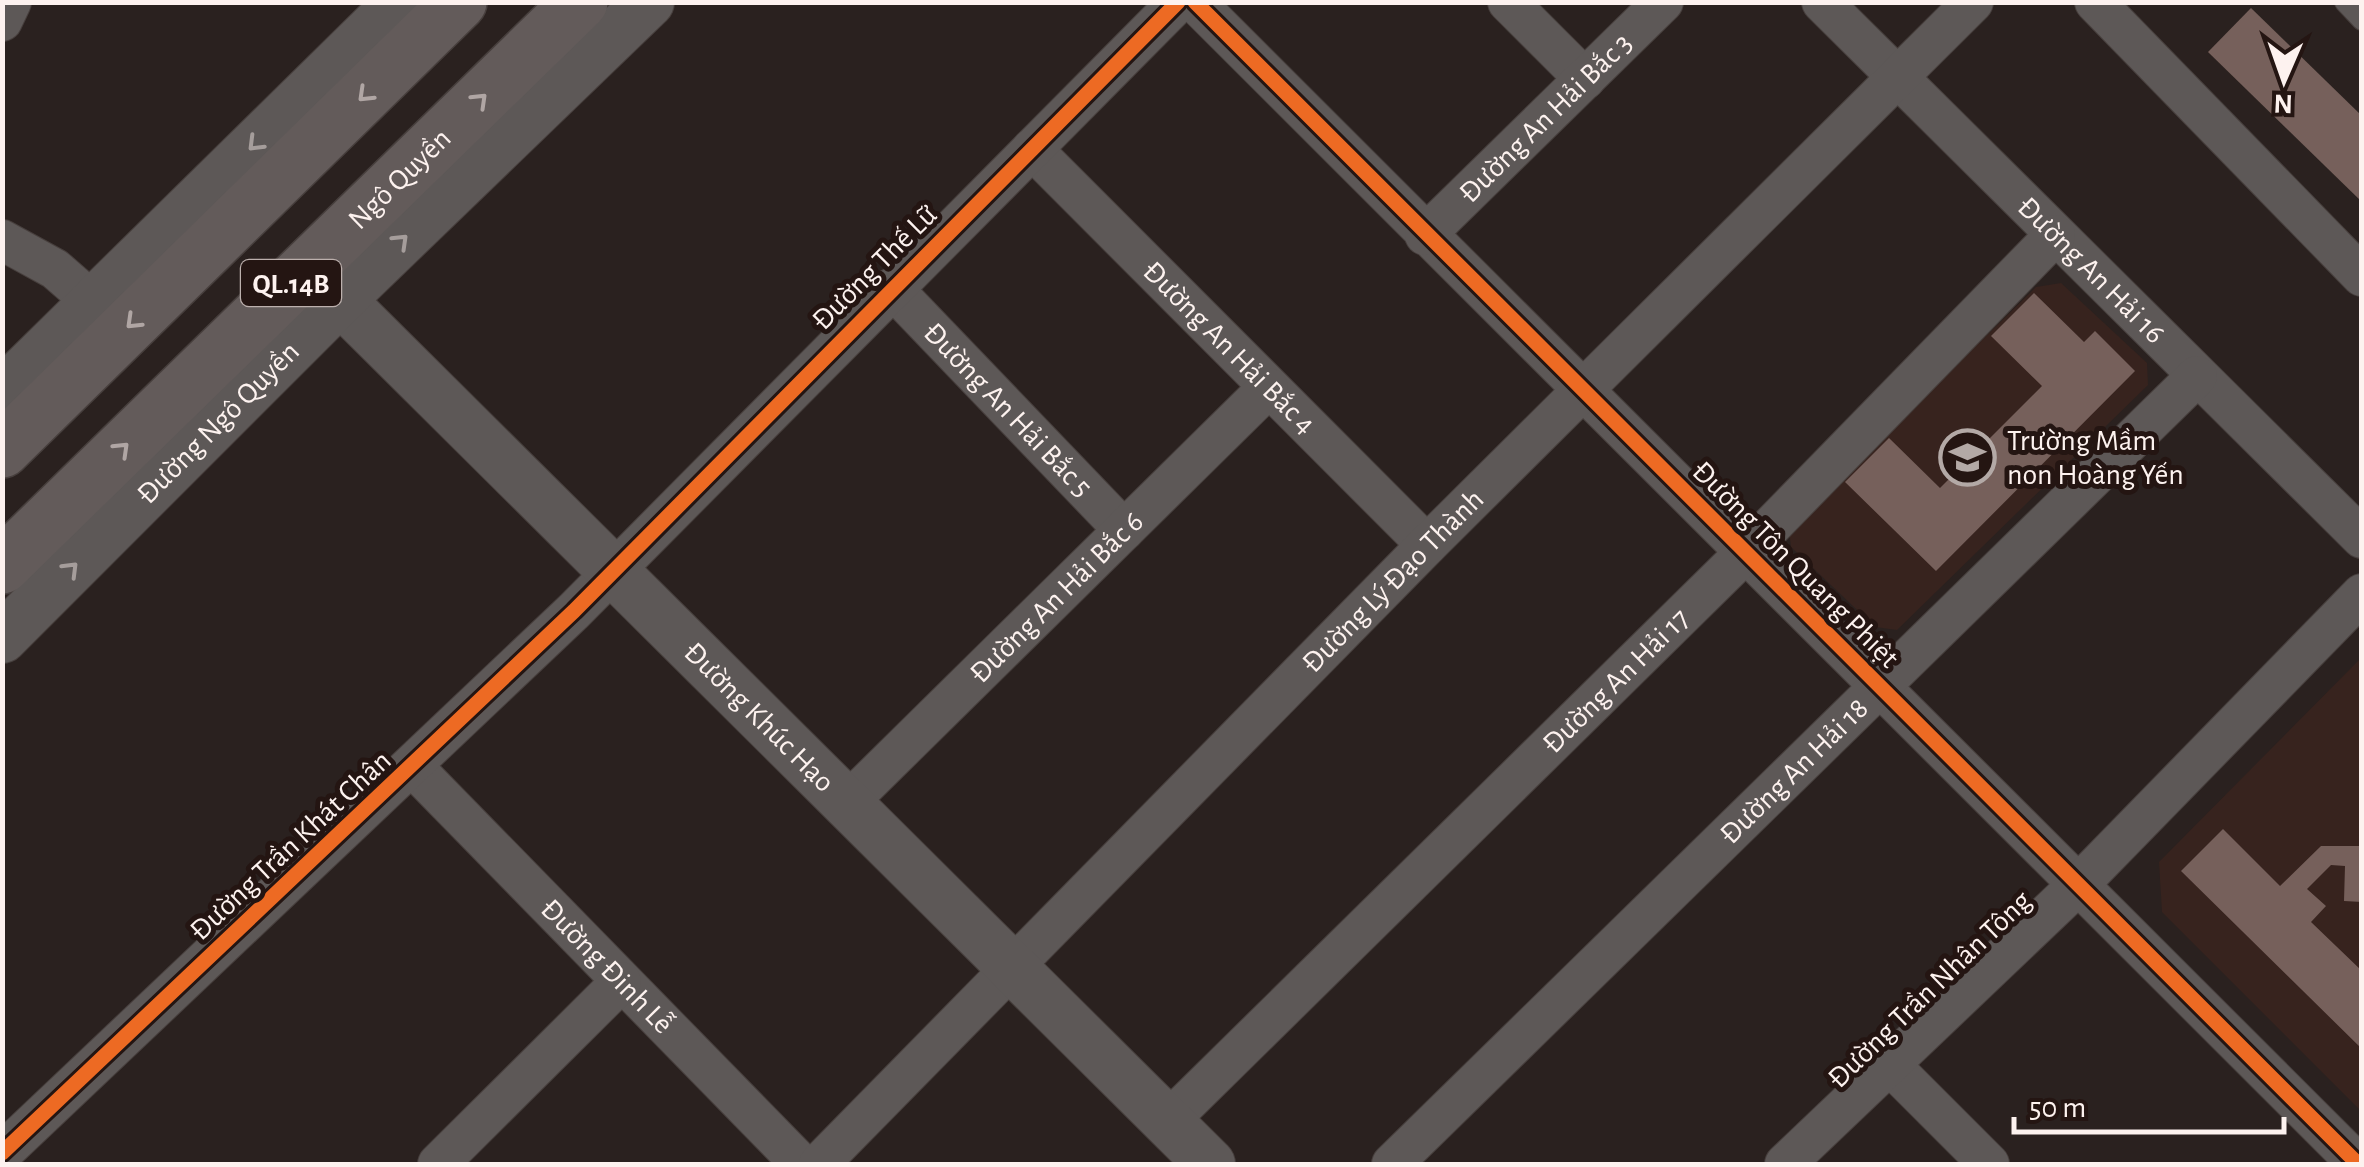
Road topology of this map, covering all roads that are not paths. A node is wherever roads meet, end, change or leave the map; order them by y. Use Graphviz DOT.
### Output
graph roads {
  1 [pos="11,2"];
  2 [pos="400,2"];
  3 [pos="460,2"];
  4 [pos="580,2"];
  5 [pos="649,2"];
  6 [pos="1178,2"];
  7 [pos="1195,2"];
  8 [pos="1508,2"];
  9 [pos="1662,2"];
  10 [pos="1822,2"];
  11 [pos="1973,2"];
  12 [pos="2095,2"];
  13 [pos="2345,2"];
  14 [pos="2362,20"];
  15 [pos="2,21"];
  16 [pos="1893,77"];
  17 [pos="1585,79"];
  18 [pos="1032,149"];
  19 [pos="1426,235"];
  20 [pos="2055,236"];
  21 [pos="2,240"];
  22 [pos="2362,276"];
  23 [pos="324,283"];
  24 [pos="892,288"];
  25 [pos="94,304"];
  26 [pos="2197,376"];
  27 [pos="1268,388"];
  28 [pos="1584,392"];
  29 [pos="2,393"];
  30 [pos="2,450"];
  31 [pos="1124,530"];
  32 [pos="2362,538"];
  33 [pos="1427,545"];
  34 [pos="1746,552"];
  35 [pos="2,566"];
  36 [pos="612,574"];
  37 [pos="2362,594"];
  38 [pos="2,638"];
  39 [pos="1882,689"];
  40 [pos="413,767"];
  41 [pos="846,804"];
  42 [pos="2080,883"];
  43 [pos="1011,970"];
  44 [pos="621,982"];
  45 [pos="1890,1064"];
  46 [pos="1168,1121"];
  47 [pos="2,1153"];
  48 [pos="438,1164"];
  49 [pos="801,1164"];
  50 [pos="820,1164"];
  51 [pos="1210,1164"];
  52 [pos="1392,1164"];
  53 [pos="1785,1164"];
  54 [pos="1989,1164"];
  55 [pos="2358,1164"];
  1 -- 15 [label="street"];
  2 -- 25 [label="street, one-way"];
  3 -- 30 [label="highway, QL.14B, one-way"];
  23 -- 4 [label="highway, Ngô Quyền / QL.14B, one-way"];
  23 -- 5 [label="street, Đường Ngô Quyền, one-way"];
  6 -- 18 [label="street, Đường Thế Lữ"];
  7 -- 19 [label="street, Đường Tôn Quang Phiệt"];
  8 -- 17 [label="street"];
  9 -- 17 [label="street, Đường An Hải Bắc 3"];
  10 -- 16 [label="street, Đường An Hải 16"];
  11 -- 16 [label="street, Đường Lý Đạo Thành"];
  12 -- 22 [label="street"];
  13 -- 14 [label="lane"];
  16 -- 20 [label="street, Đường An Hải 16"];
  16 -- 28 [label="street, Đường Lý Đạo Thành"];
  17 -- 19 [label="street, Đường An Hải Bắc 3"];
  18 -- 24 [label="street, Đường Thế Lữ"];
  18 -- 27 [label="street, Đường An Hải Bắc 4"];
  19 -- 28 [label="street, Đường Tôn Quang Phiệt"];
  20 -- 26 [label="street, Đường An Hải 16"];
  20 -- 34 [label="street, Đường An Hải 17"];
  21 -- 25 [label="street"];
  35 -- 23 [label="highway, Ngô Quyền / QL.14B, one-way"];
  23 -- 36 [label="street, Đường Khúc Hạo"];
  38 -- 23 [label="street, Đường Ngô Quyền, one-way"];
  24 -- 31 [label="street, Đường An Hải Bắc 5"];
  24 -- 36 [label="street, Đường Thế Lữ"];
  25 -- 29 [label="street"];
  26 -- 32 [label="street, Đường An Hải 16"];
  26 -- 39 [label="street, Đường An Hải 18"];
  27 -- 31 [label="street, Đường An Hải Bắc 6"];
  27 -- 33 [label="street, Đường An Hải Bắc 4"];
  28 -- 33 [label="street, Đường Lý Đạo Thành"];
  28 -- 34 [label="street, Đường Tôn Quang Phiệt"];
  31 -- 41 [label="street, Đường An Hải Bắc 6"];
  33 -- 43 [label="street, Đường Lý Đạo Thành"];
  34 -- 39 [label="street, Đường Tôn Quang Phiệt"];
  34 -- 46 [label="street, Đường An Hải 17"];
  36 -- 40 [label="street, Đường Trần Khát Chân"];
  36 -- 41 [label="street, Đường Khúc Hạo"];
  37 -- 42 [label="street, Đường Trần Nhân Tông"];
  39 -- 42 [label="street, Đường Tôn Quang Phiệt"];
  39 -- 52 [label="street, Đường An Hải 18"];
  40 -- 44 [label="street, Đường Đinh Lễ"];
  40 -- 47 [label="street, Đường Trần Khát Chân"];
  41 -- 43 [label="street, Đường Khúc Hạo"];
  42 -- 45 [label="street, Đường Trần Nhân Tông"];
  42 -- 55 [label="street, Đường Tôn Quang Phiệt"];
  43 -- 46 [label="street, Đường Khúc Hạo"];
  43 -- 50 [label="street, Đường Lý Đạo Thành"];
  44 -- 48 [label="street"];
  44 -- 49 [label="street, Đường Đinh Lễ"];
  45 -- 53 [label="street, Đường Trần Nhân Tông"];
  45 -- 54 [label="street"];
  46 -- 51 [label="street, Đường Khúc Hạo"];
}
